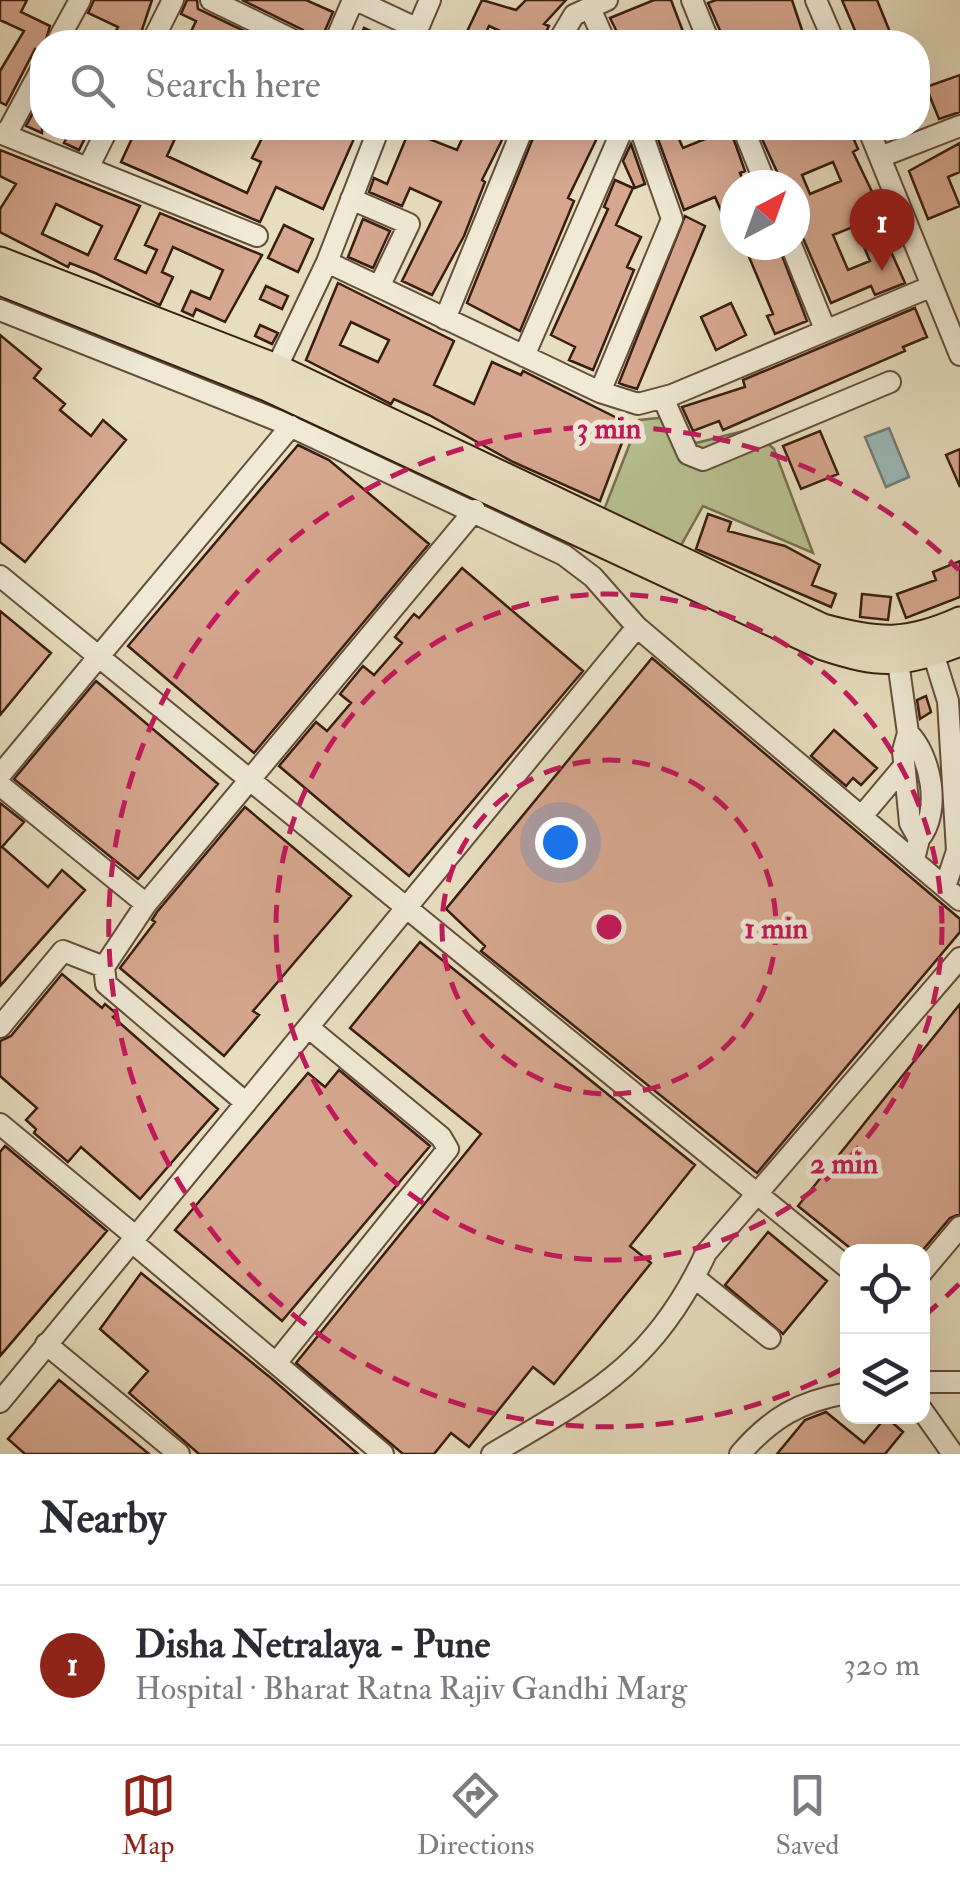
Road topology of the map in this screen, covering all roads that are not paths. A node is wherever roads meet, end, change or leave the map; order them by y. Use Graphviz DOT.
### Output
graph roads {
  1 [pos="80,0"];
  2 [pos="173,0"];
  3 [pos="212,0"];
  4 [pos="354,0"];
  5 [pos="430,0"];
  6 [pos="692,0"];
  7 [pos="816,0"];
  8 [pos="598,4"];
  9 [pos="64,30"];
  10 [pos="158,30"];
  11 [pos="273,30"];
  12 [pos="340,30"];
  13 [pos="405,30"];
  14 [pos="418,30"];
  15 [pos="565,30"];
  16 [pos="602,30"];
  17 [pos="704,30"];
  18 [pos="829,30"];
  19 [pos="30,88"];
  20 [pos="960,126"];
  21 [pos="3,134"];
  22 [pos="930,138"];
  23 [pos="102,140"];
  24 [pos="374,140"];
  25 [pos="518,140"];
  26 [pos="618,140"];
  27 [pos="645,140"];
  28 [pos="748,140"];
  29 [pos="873,140"];
  30 [pos="924,140"];
  31 [pos="880,157"];
  32 [pos="88,168"];
  33 [pos="760,170"];
  34 [pos="351,198"];
  35 [pos="257,236"];
  36 [pos="0,260"];
  37 [pos="796,260"];
  38 [pos="326,262"];
  39 [pos="0,282"];
  40 [pos="380,287"];
  41 [pos="930,287"];
  42 [pos="0,310"];
  43 [pos="445,319"];
  44 [pos="824,329"];
  45 [pos="960,355"];
  46 [pos="524,356"];
  47 [pos="272,378"];
  48 [pos="890,382"];
  49 [pos="600,392"];
  50 [pos="662,398"];
  51 [pos="291,426"];
  52 [pos="475,510"];
  53 [pos="0,576"];
  54 [pos="960,620"];
  55 [pos="638,628"];
  56 [pos="960,642"];
  57 [pos="929,644"];
  58 [pos="896,652"];
  59 [pos="96,658"];
  60 [pos="908,733"];
  61 [pos="904,766"];
  62 [pos="0,775"];
  63 [pos="248,781"];
  64 [pos="0,785"];
  65 [pos="862,816"];
  66 [pos="916,849"];
  67 [pos="952,894"];
  68 [pos="146,904"];
  69 [pos="406,908"];
  70 [pos="960,958"];
  71 [pos="104,967"];
  72 [pos="0,1027"];
  73 [pos="308,1028"];
  74 [pos="246,1103"];
  75 [pos="0,1124"];
  76 [pos="756,1194"];
  77 [pos="960,1227"];
  78 [pos="133,1239"];
  79 [pos="840,1262"];
  80 [pos="930,1263"];
  81 [pos="694,1278"];
  82 [pos="770,1338"];
  83 [pos="46,1344"];
  84 [pos="276,1363"];
  85 [pos="930,1382"];
  86 [pos="960,1382"];
  87 [pos="840,1394"];
  88 [pos="0,1402"];
  89 [pos="930,1421"];
  90 [pos="179,1454"];
  91 [pos="384,1454"];
  92 [pos="492,1454"];
  93 [pos="740,1454"];
  94 [pos="953,1454"];
  1 -- 9 [label="street"];
  2 -- 10 [label="street"];
  3 -- 11 [label="street"];
  4 -- 12 [label="street"];
  4 -- 13 [label="street"];
  5 -- 14 [label="street"];
  6 -- 17 [label="street"];
  7 -- 18 [label="street"];
  8 -- 15 [label="street"];
  8 -- 16 [label="street"];
  19 -- 21 [label="street"];
  20 -- 22 [label="street"];
  21 -- 32 [label="street"];
  23 -- 32 [label="street"];
  24 -- 34 [label="street"];
  25 -- 43 [label="street"];
  26 -- 46 [label="street"];
  27 -- 49 [label="street"];
  28 -- 33 [label="street"];
  29 -- 31 [label="street"];
  30 -- 31 [label="street"];
  31 -- 41 [label="street"];
  32 -- 35 [label="street"];
  34 -- 38 [label="street"];
  34 -- 40 [label="street"];
  36 -- 47 [label="main road"];
  37 -- 44 [label="street"];
  38 -- 40 [label="street"];
  38 -- 47 [label="street"];
  39 -- 47 [label="main road"];
  40 -- 43 [label="street"];
  41 -- 44 [label="street"];
  41 -- 45 [label="street"];
  42 -- 51 [label="street"];
  43 -- 46 [label="street"];
  44 -- 50 [label="street"];
  46 -- 49 [label="street"];
  47 -- 58 [label="main road"];
  48 -- 50 [label="street"];
  49 -- 50 [label="street"];
  51 -- 52 [label="street"];
  51 -- 59 [label="street"];
  52 -- 55 [label="street"];
  52 -- 63 [label="street"];
  53 -- 59 [label="street"];
  54 -- 57 [label="main road"];
  55 -- 65 [label="street"];
  55 -- 69 [label="street"];
  56 -- 57 [label="main road"];
  57 -- 58 [label="main road"];
  57 -- 67 [label="street"];
  58 -- 60 [label="street"];
  59 -- 62 [label="street"];
  59 -- 63 [label="street"];
  60 -- 61 [label="street"];
  60 -- 66 [label="street"];
  61 -- 65 [label="street"];
  61 -- 66 [label="street"];
  63 -- 68 [label="street"];
  63 -- 69 [label="street"];
  64 -- 68 [label="street"];
  65 -- 66 [label="street"];
  66 -- 67 [label="street"];
  68 -- 71 [label="street"];
  69 -- 73 [label="street"];
  69 -- 76 [label="street"];
  70 -- 76 [label="street"];
  71 -- 72 [label="street"];
  71 -- 74 [label="street"];
  73 -- 74 [label="street"];
  73 -- 84 [label="street"];
  74 -- 78 [label="street"];
  75 -- 78 [label="street"];
  76 -- 79 [label="street"];
  76 -- 81 [label="street"];
  77 -- 80 [label="street"];
  78 -- 83 [label="street"];
  78 -- 84 [label="street"];
  81 -- 82 [label="street"];
  81 -- 92 [label="street"];
  83 -- 88 [label="street"];
  83 -- 90 [label="street"];
  84 -- 91 [label="street"];
  85 -- 86 [label="street"];
  87 -- 93 [label="street"];
  89 -- 94 [label="street"];
}
